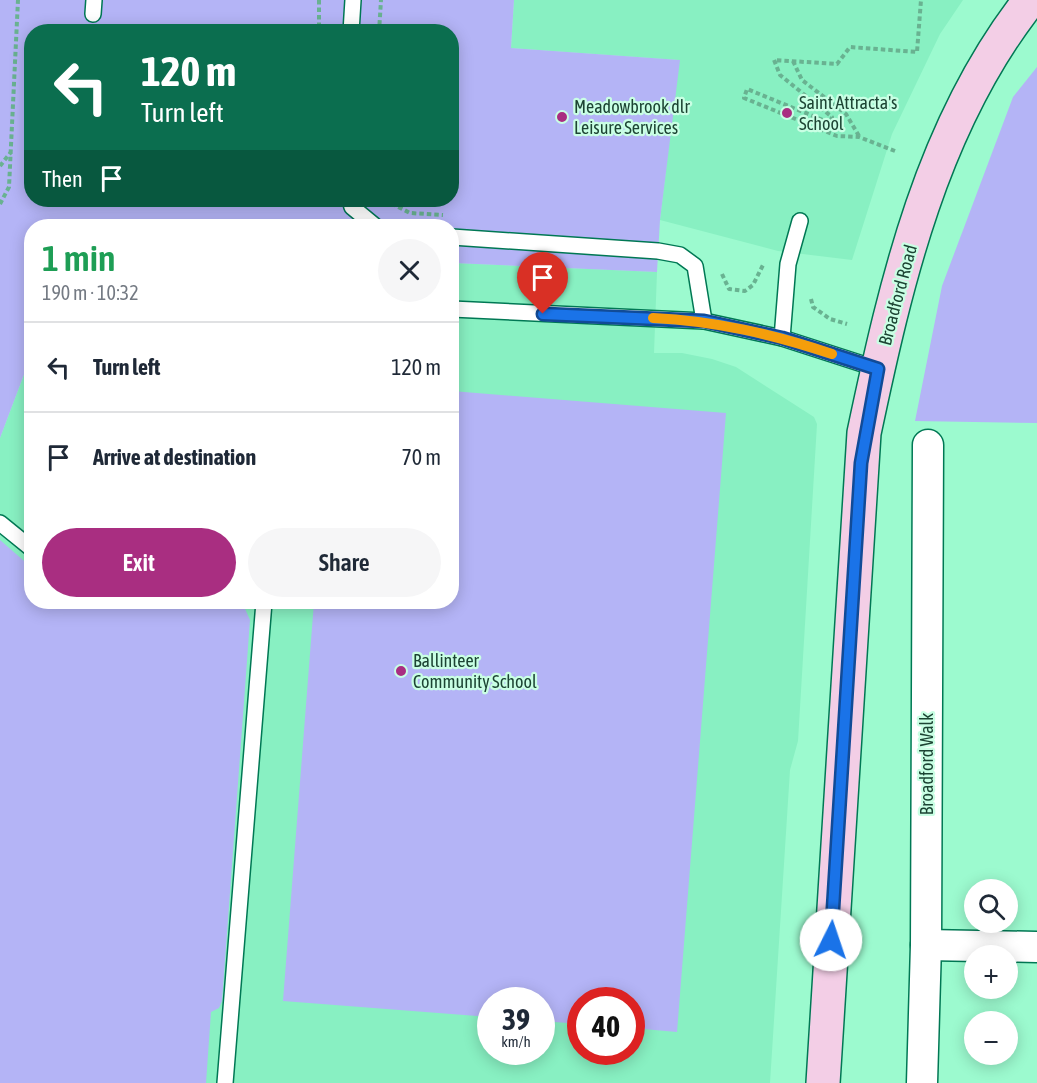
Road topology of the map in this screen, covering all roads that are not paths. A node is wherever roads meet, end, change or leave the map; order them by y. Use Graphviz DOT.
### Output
graph roads {
  1 [pos="353,0"];
  2 [pos="1030,0"];
  3 [pos="352,24"];
  4 [pos="352,207"];
  5 [pos="367,219"];
  6 [pos="800,221"];
  7 [pos="459,237"];
  8 [pos="459,309"];
  9 [pos="704,321"];
  10 [pos="782,338"];
  11 [pos="878,369"];
  12 [pos="928,445"];
  13 [pos="0,523"];
  14 [pos="24,542"];
  15 [pos="263,609"];
  16 [pos="926,945"];
  17 [pos="1037,947"];
  18 [pos="225,1083"];
  19 [pos="823,1083"];
  20 [pos="922,1083"];
  1 -- 3 [label="lane"];
  2 -- 11 [label="street, Broadford Road"];
  4 -- 5 [label="lane"];
  6 -- 10 [label="lane"];
  7 -- 9 [label="lane"];
  8 -- 9 [label="lane"];
  9 -- 10 [label="lane"];
  10 -- 11 [label="lane"];
  11 -- 19 [label="street, Broadford Road"];
  12 -- 16 [label="street, Broadford Walk"];
  13 -- 14 [label="lane"];
  15 -- 18 [label="lane"];
  16 -- 17 [label="street"];
  16 -- 20 [label="street, Broadford Walk"];
}
